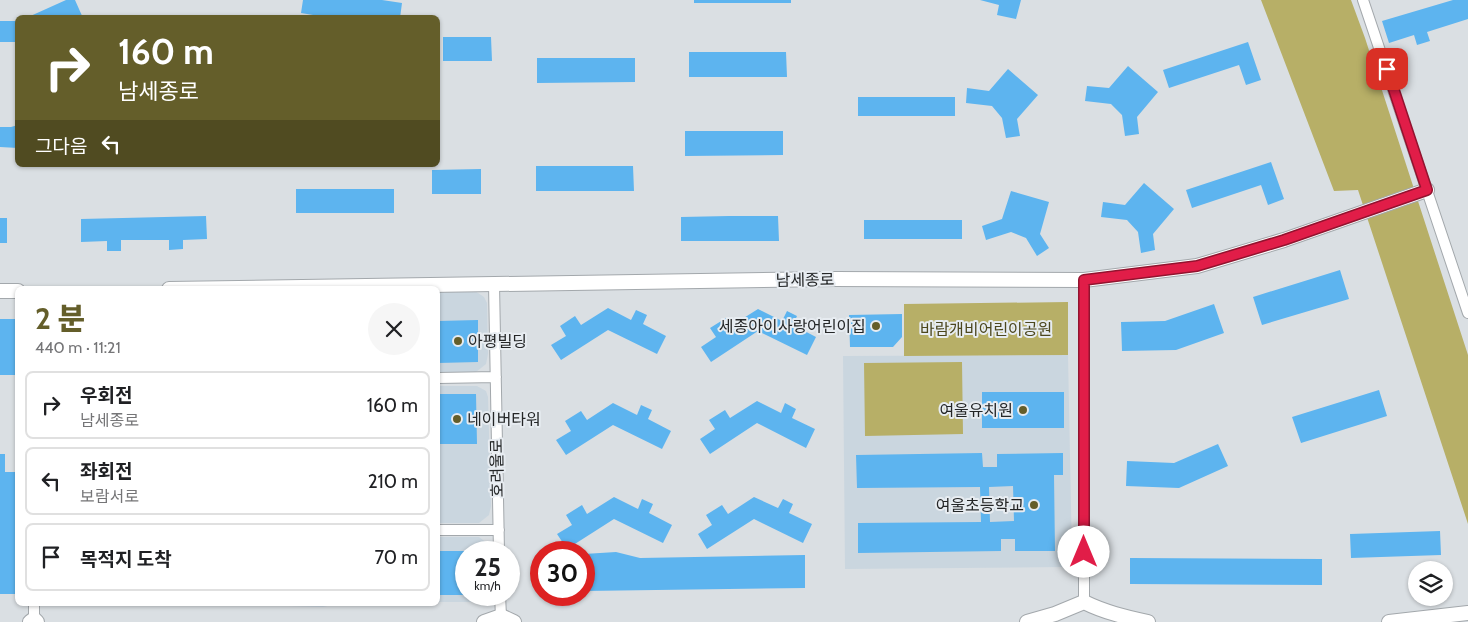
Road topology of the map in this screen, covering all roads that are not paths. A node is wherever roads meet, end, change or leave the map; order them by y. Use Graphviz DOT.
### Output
graph roads {
  1 [pos="1364,0"];
  2 [pos="1427,190"];
  3 [pos="1084,280"];
  4 [pos="494,284"];
  5 [pos="364,286"];
  6 [pos="0,291"];
  7 [pos="15,291"];
  8 [pos="1468,313"];
  9 [pos="496,377"];
  10 [pos="440,378"];
  11 [pos="440,530"];
  12 [pos="499,530"];
  13 [pos="499,541"];
  14 [pos="1084,602"];
  15 [pos="34,606"];
  16 [pos="501,606"];
  17 [pos="1468,613"];
  18 [pos="501,616"];
  19 [pos="34,621"];
  20 [pos="484,622"];
  21 [pos="514,622"];
  22 [pos="1027,622"];
  23 [pos="1148,622"];
  24 [pos="1389,622"];
  1 -- 2 [label="street"];
  2 -- 3 [label="street, 남세종로"];
  2 -- 8 [label="street"];
  3 -- 4 [label="street, 남세종로"];
  3 -- 14 [label="street"];
  4 -- 5 [label="street, 남세종로"];
  4 -- 9 [label="street, 호려울로"];
  6 -- 7 [label="street"];
  9 -- 10 [label="street"];
  9 -- 12 [label="street, 호려울로"];
  11 -- 12 [label="street"];
  12 -- 13 [label="street, 호려울로"];
  14 -- 22 [label="street"];
  14 -- 23 [label="street"];
  15 -- 19 [label="street"];
  16 -- 18 [label="street"];
  17 -- 24 [label="street"];
  18 -- 20 [label="street"];
  18 -- 21 [label="street"];
}
